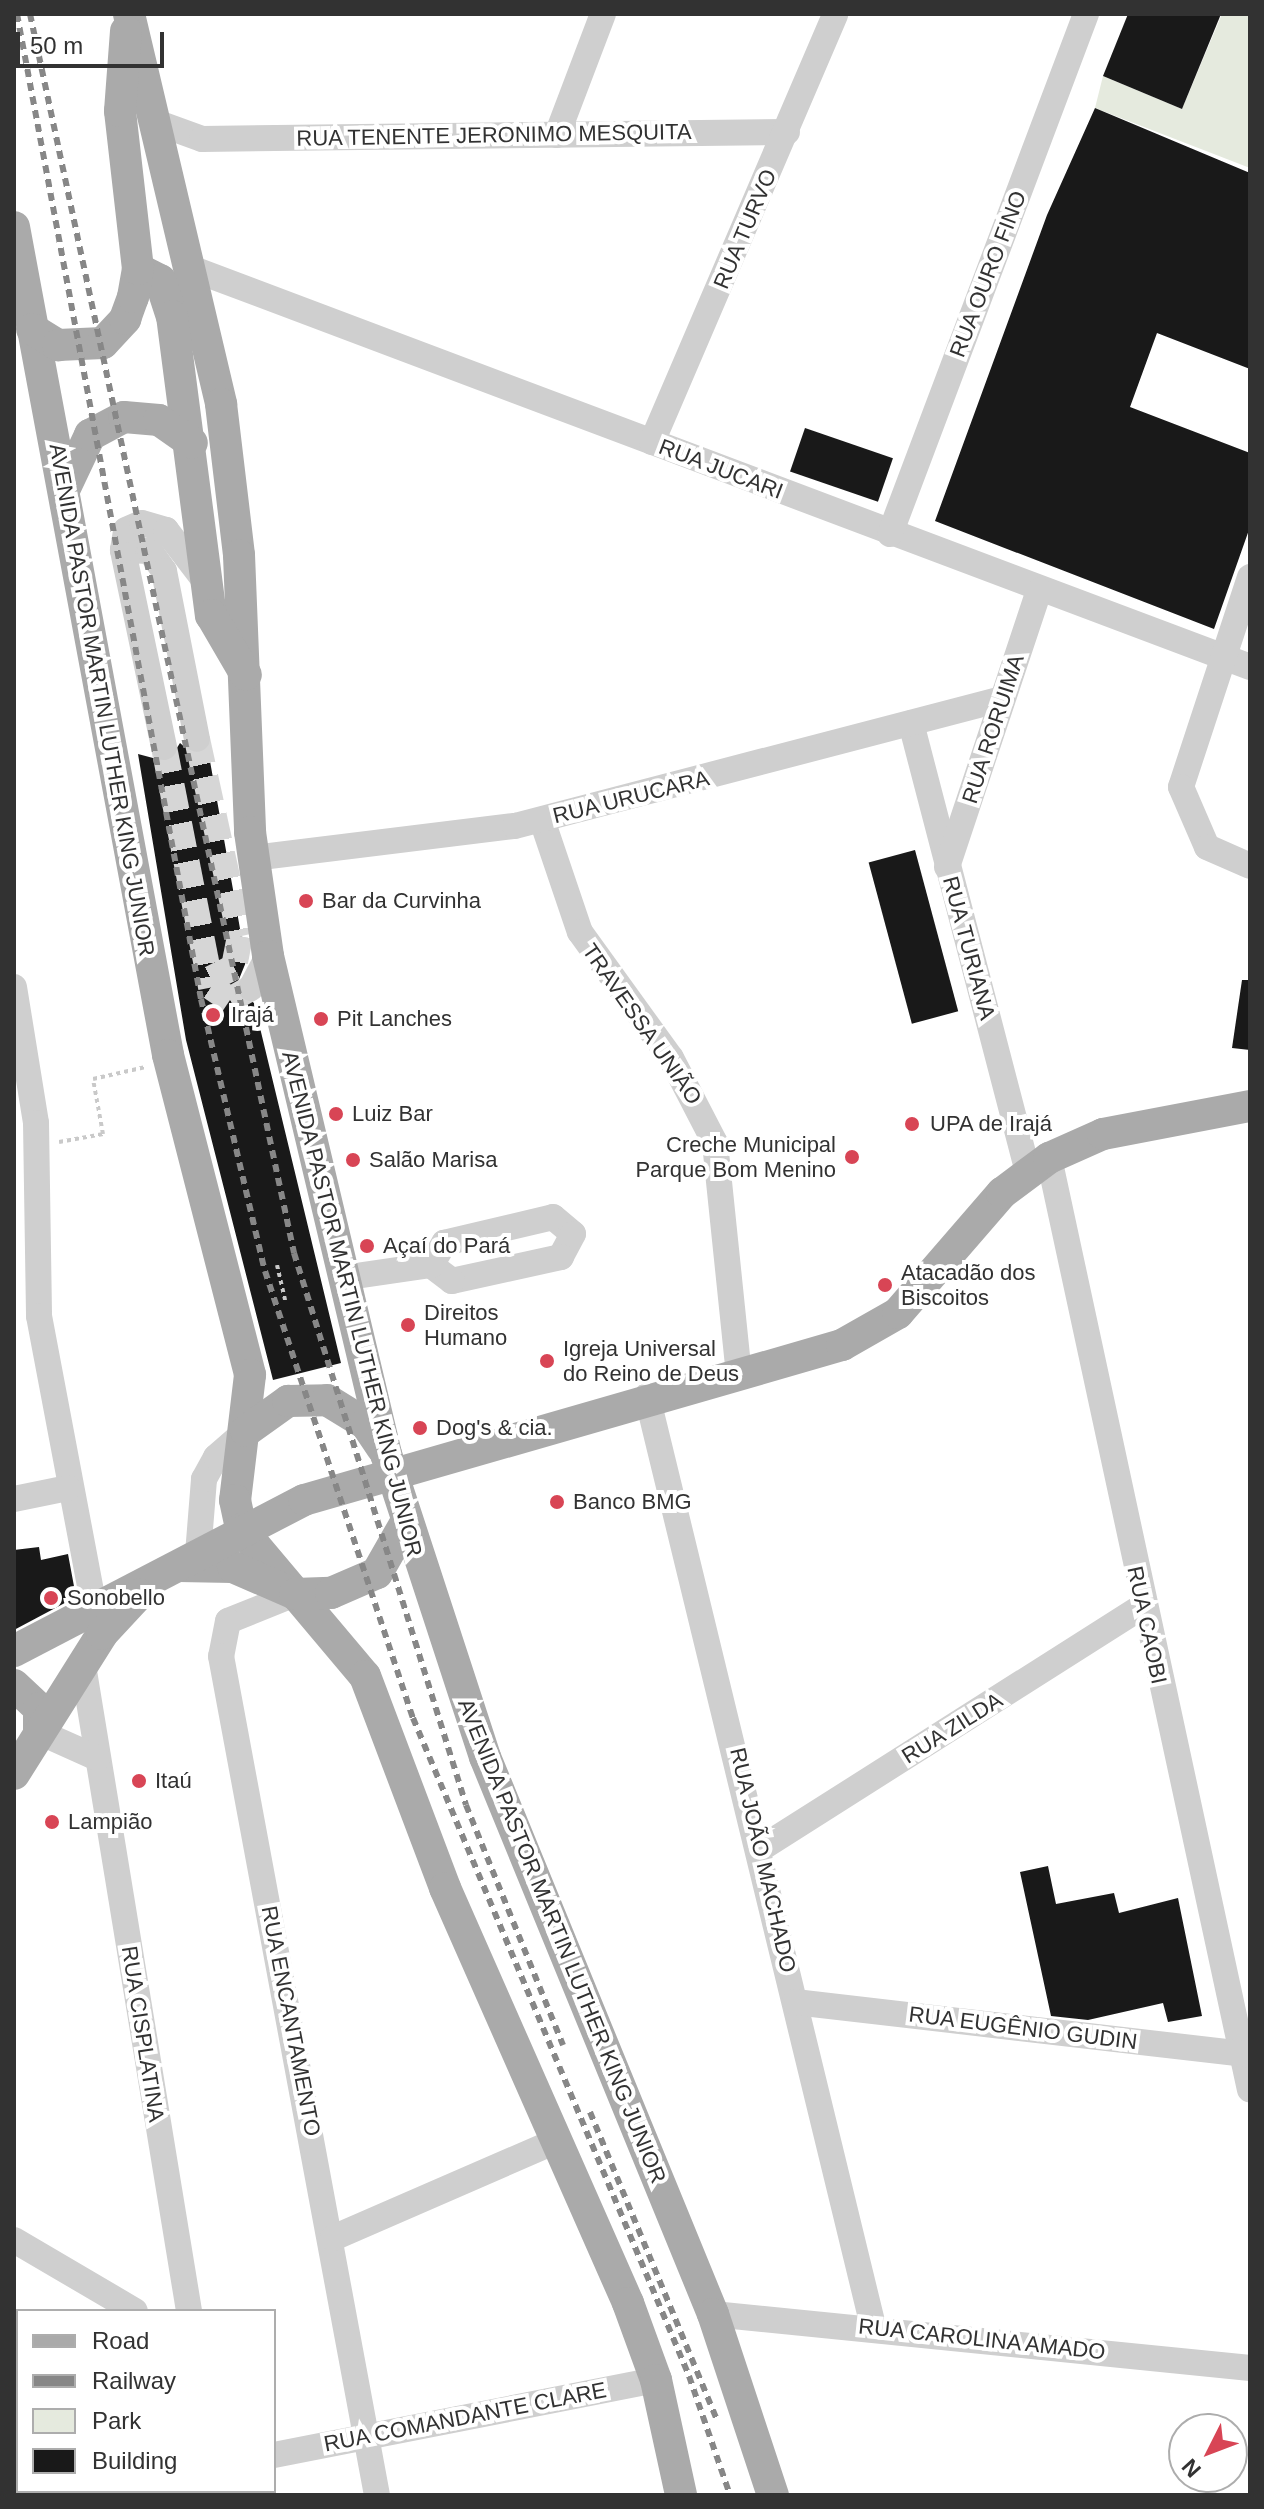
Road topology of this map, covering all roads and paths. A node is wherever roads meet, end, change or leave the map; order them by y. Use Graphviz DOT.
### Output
graph roads {
  1 [pos="128,14"];
  2 [pos="603,14"];
  3 [pos="835,14"];
  4 [pos="1086,14"];
  5 [pos="158,123"];
  6 [pos="787,132"];
  7 [pos="557,135"];
  8 [pos="202,139"];
  9 [pos="170,169"];
  10 [pos="14,227"];
  11 [pos="138,269"];
  12 [pos="193,269"];
  13 [pos="32,329"];
  14 [pos="652,442"];
  15 [pos="192,443"];
  16 [pos="65,488"];
  17 [pos="890,534"];
  18 [pos="123,550"];
  19 [pos="1250,577"];
  20 [pos="206,584"];
  21 [pos="1039,591"];
  22 [pos="1220,656"];
  23 [pos="1250,667"];
  24 [pos="246,675"];
  25 [pos="1002,699"];
  26 [pos="911,723"];
  27 [pos="197,739"];
  28 [pos="164,747"];
  29 [pos="542,820"];
  30 [pos="253,858"];
  31 [pos="1250,866"];
  32 [pos="947,867"];
  33 [pos="268,956"];
  34 [pos="14,987"];
  35 [pos="251,988"];
  36 [pos="168,1055"];
  37 [pos="14,1074"];
  38 [pos="33,1093"];
  39 [pos="1250,1106"];
  40 [pos="29,1132"];
  41 [pos="1039,1165"];
  42 [pos="277,1265"];
  43 [pos="431,1265"];
  44 [pos="342,1278"];
  45 [pos="285,1300"];
  46 [pos="739,1374"];
  47 [pos="647,1396"];
  48 [pos="246,1431"];
  49 [pos="388,1463"];
  50 [pos="68,1488"];
  51 [pos="14,1499"];
  52 [pos="405,1524"];
  53 [pos="241,1529"];
  54 [pos="177,1566"];
  55 [pos="295,1594"];
  56 [pos="94,1606"];
  57 [pos="1143,1606"];
  58 [pos="14,1651"];
  59 [pos="83,1665"];
  60 [pos="14,1685"];
  61 [pos="39,1720"];
  62 [pos="97,1758"];
  63 [pos="14,1774"];
  64 [pos="760,1849"];
  65 [pos="795,2002"];
  66 [pos="1247,2054"];
  67 [pos="1250,2090"];
  68 [pos="554,2142"];
  69 [pos="333,2238"];
  70 [pos="14,2240"];
  71 [pos="132,2309"];
  72 [pos="189,2309"];
  73 [pos="713,2314"];
  74 [pos="873,2326"];
  75 [pos="1250,2368"];
  76 [pos="656,2380"];
  77 [pos="365,2434"];
  78 [pos="276,2455"];
  79 [pos="377,2495"];
  80 [pos="681,2495"];
  81 [pos="773,2495"];
  1 -- 5 [label="main road, AVENIDA PASTOR MARTIN LUTHER KING JUNIOR"];
  1 -- 11 [label="main road"];
  2 -- 7 [label="street"];
  3 -- 6 [label="street, RUA TURVO"];
  4 -- 17 [label="street, RUA OURO FINO"];
  5 -- 8 [label="street, RUA TENENTE JERONIMO MESQUITA"];
  5 -- 9 [label="main road, AVENIDA PASTOR MARTIN LUTHER KING JUNIOR"];
  6 -- 7 [label="street, RUA TENENTE JERONIMO MESQUITA"];
  6 -- 14 [label="street, RUA TURVO"];
  7 -- 8 [label="street, RUA TENENTE JERONIMO MESQUITA"];
  8 -- 9 [label="street"];
  9 -- 12 [label="main road, AVENIDA PASTOR MARTIN LUTHER KING JUNIOR"];
  10 -- 13 [label="main road, AVENIDA PASTOR MARTIN LUTHER KING JUNIOR"];
  11 -- 13 [label="main road"];
  11 -- 15 [label="main road"];
  12 -- 14 [label="street, RUA JUCARI"];
  12 -- 24 [label="main road, AVENIDA PASTOR MARTIN LUTHER KING JUNIOR"];
  13 -- 16 [label="main road, AVENIDA PASTOR MARTIN LUTHER KING JUNIOR"];
  14 -- 17 [label="street, RUA JUCARI"];
  15 -- 16 [label="main road"];
  15 -- 20 [label="main road"];
  16 -- 36 [label="main road, AVENIDA PASTOR MARTIN LUTHER KING JUNIOR"];
  17 -- 21 [label="street, RUA JUCARI"];
  18 -- 20 [label="street"];
  18 -- 27 [label="street"];
  18 -- 28 [label="street"];
  19 -- 22 [label="street"];
  20 -- 24 [label="main road"];
  21 -- 22 [label="street, RUA JUCARI"];
  21 -- 25 [label="street, RUA RORUIMA"];
  22 -- 23 [label="street, RUA JUCARI"];
  22 -- 31 [label="street"];
  24 -- 30 [label="main road, AVENIDA PASTOR MARTIN LUTHER KING JUNIOR"];
  25 -- 26 [label="street, RUA URUCARA"];
  25 -- 32 [label="street, RUA RORUIMA"];
  26 -- 29 [label="street, RUA URUCARA"];
  26 -- 32 [label="street, RUA TURIANA"];
  29 -- 30 [label="street, RUA URUCARA"];
  29 -- 46 [label="street, TRAVESSA UNIÃO"];
  30 -- 33 [label="main road, AVENIDA PASTOR MARTIN LUTHER KING JUNIOR"];
  32 -- 41 [label="street, RUA TURIANA"];
  33 -- 35 [label="street"];
  33 -- 44 [label="main road, AVENIDA PASTOR MARTIN LUTHER KING JUNIOR"];
  34 -- 38 [label="street"];
  36 -- 40 [label="path"];
  36 -- 48 [label="main road, AVENIDA PASTOR MARTIN LUTHER KING JUNIOR"];
  37 -- 38 [label="street"];
  38 -- 40 [label="street"];
  39 -- 41 [label="main road"];
  40 -- 50 [label="street"];
  41 -- 46 [label="main road"];
  41 -- 57 [label="street, RUA CAOBI"];
  42 -- 45 [label="path"];
  43 -- 43 [label="street"];
  43 -- 44 [label="street"];
  44 -- 49 [label="main road, AVENIDA PASTOR MARTIN LUTHER KING JUNIOR"];
  46 -- 47 [label="main road"];
  47 -- 49 [label="main road"];
  47 -- 64 [label="street, RUA JOÃO MACHADO"];
  48 -- 49 [label="main road"];
  48 -- 53 [label="main road, AVENIDA PASTOR MARTIN LUTHER KING JUNIOR"];
  48 -- 54 [label="street"];
  49 -- 52 [label="main road, AVENIDA PASTOR MARTIN LUTHER KING JUNIOR"];
  49 -- 53 [label="main road"];
  50 -- 51 [label="street"];
  50 -- 56 [label="street"];
  52 -- 55 [label="main road"];
  52 -- 73 [label="main road, AVENIDA PASTOR MARTIN LUTHER KING JUNIOR"];
  53 -- 54 [label="main road"];
  53 -- 55 [label="main road"];
  54 -- 55 [label="main road"];
  54 -- 56 [label="main road"];
  54 -- 59 [label="main road"];
  55 -- 68 [label="main road"];
  55 -- 69 [label="street, RUA ENCANTAMENTO"];
  56 -- 58 [label="main road"];
  56 -- 61 [label="main road"];
  57 -- 64 [label="street, RUA ZILDA"];
  57 -- 66 [label="street, RUA CAOBI"];
  59 -- 61 [label="main road"];
  59 -- 62 [label="street, RUA CISPLATINA"];
  60 -- 61 [label="main road"];
  61 -- 62 [label="street"];
  61 -- 63 [label="main road"];
  62 -- 72 [label="street, RUA CISPLATINA"];
  64 -- 65 [label="street, RUA JOÃO MACHADO"];
  65 -- 66 [label="street, RUA EUGÊNIO GUDIN"];
  65 -- 74 [label="street, RUA JOÃO MACHADO"];
  66 -- 67 [label="street, RUA CAOBI"];
  68 -- 69 [label="street"];
  68 -- 76 [label="main road"];
  69 -- 77 [label="street, RUA ENCANTAMENTO"];
  70 -- 71 [label="street"];
  73 -- 74 [label="street, RUA CAROLINA AMADO"];
  73 -- 81 [label="main road, AVENIDA PASTOR MARTIN LUTHER KING JUNIOR"];
  74 -- 75 [label="street, RUA CAROLINA AMADO"];
  76 -- 77 [label="street, RUA COMANDANTE CLARE"];
  76 -- 80 [label="main road"];
  77 -- 78 [label="street, RUA COMANDANTE CLARE"];
  77 -- 79 [label="street, RUA ENCANTAMENTO"];
}
